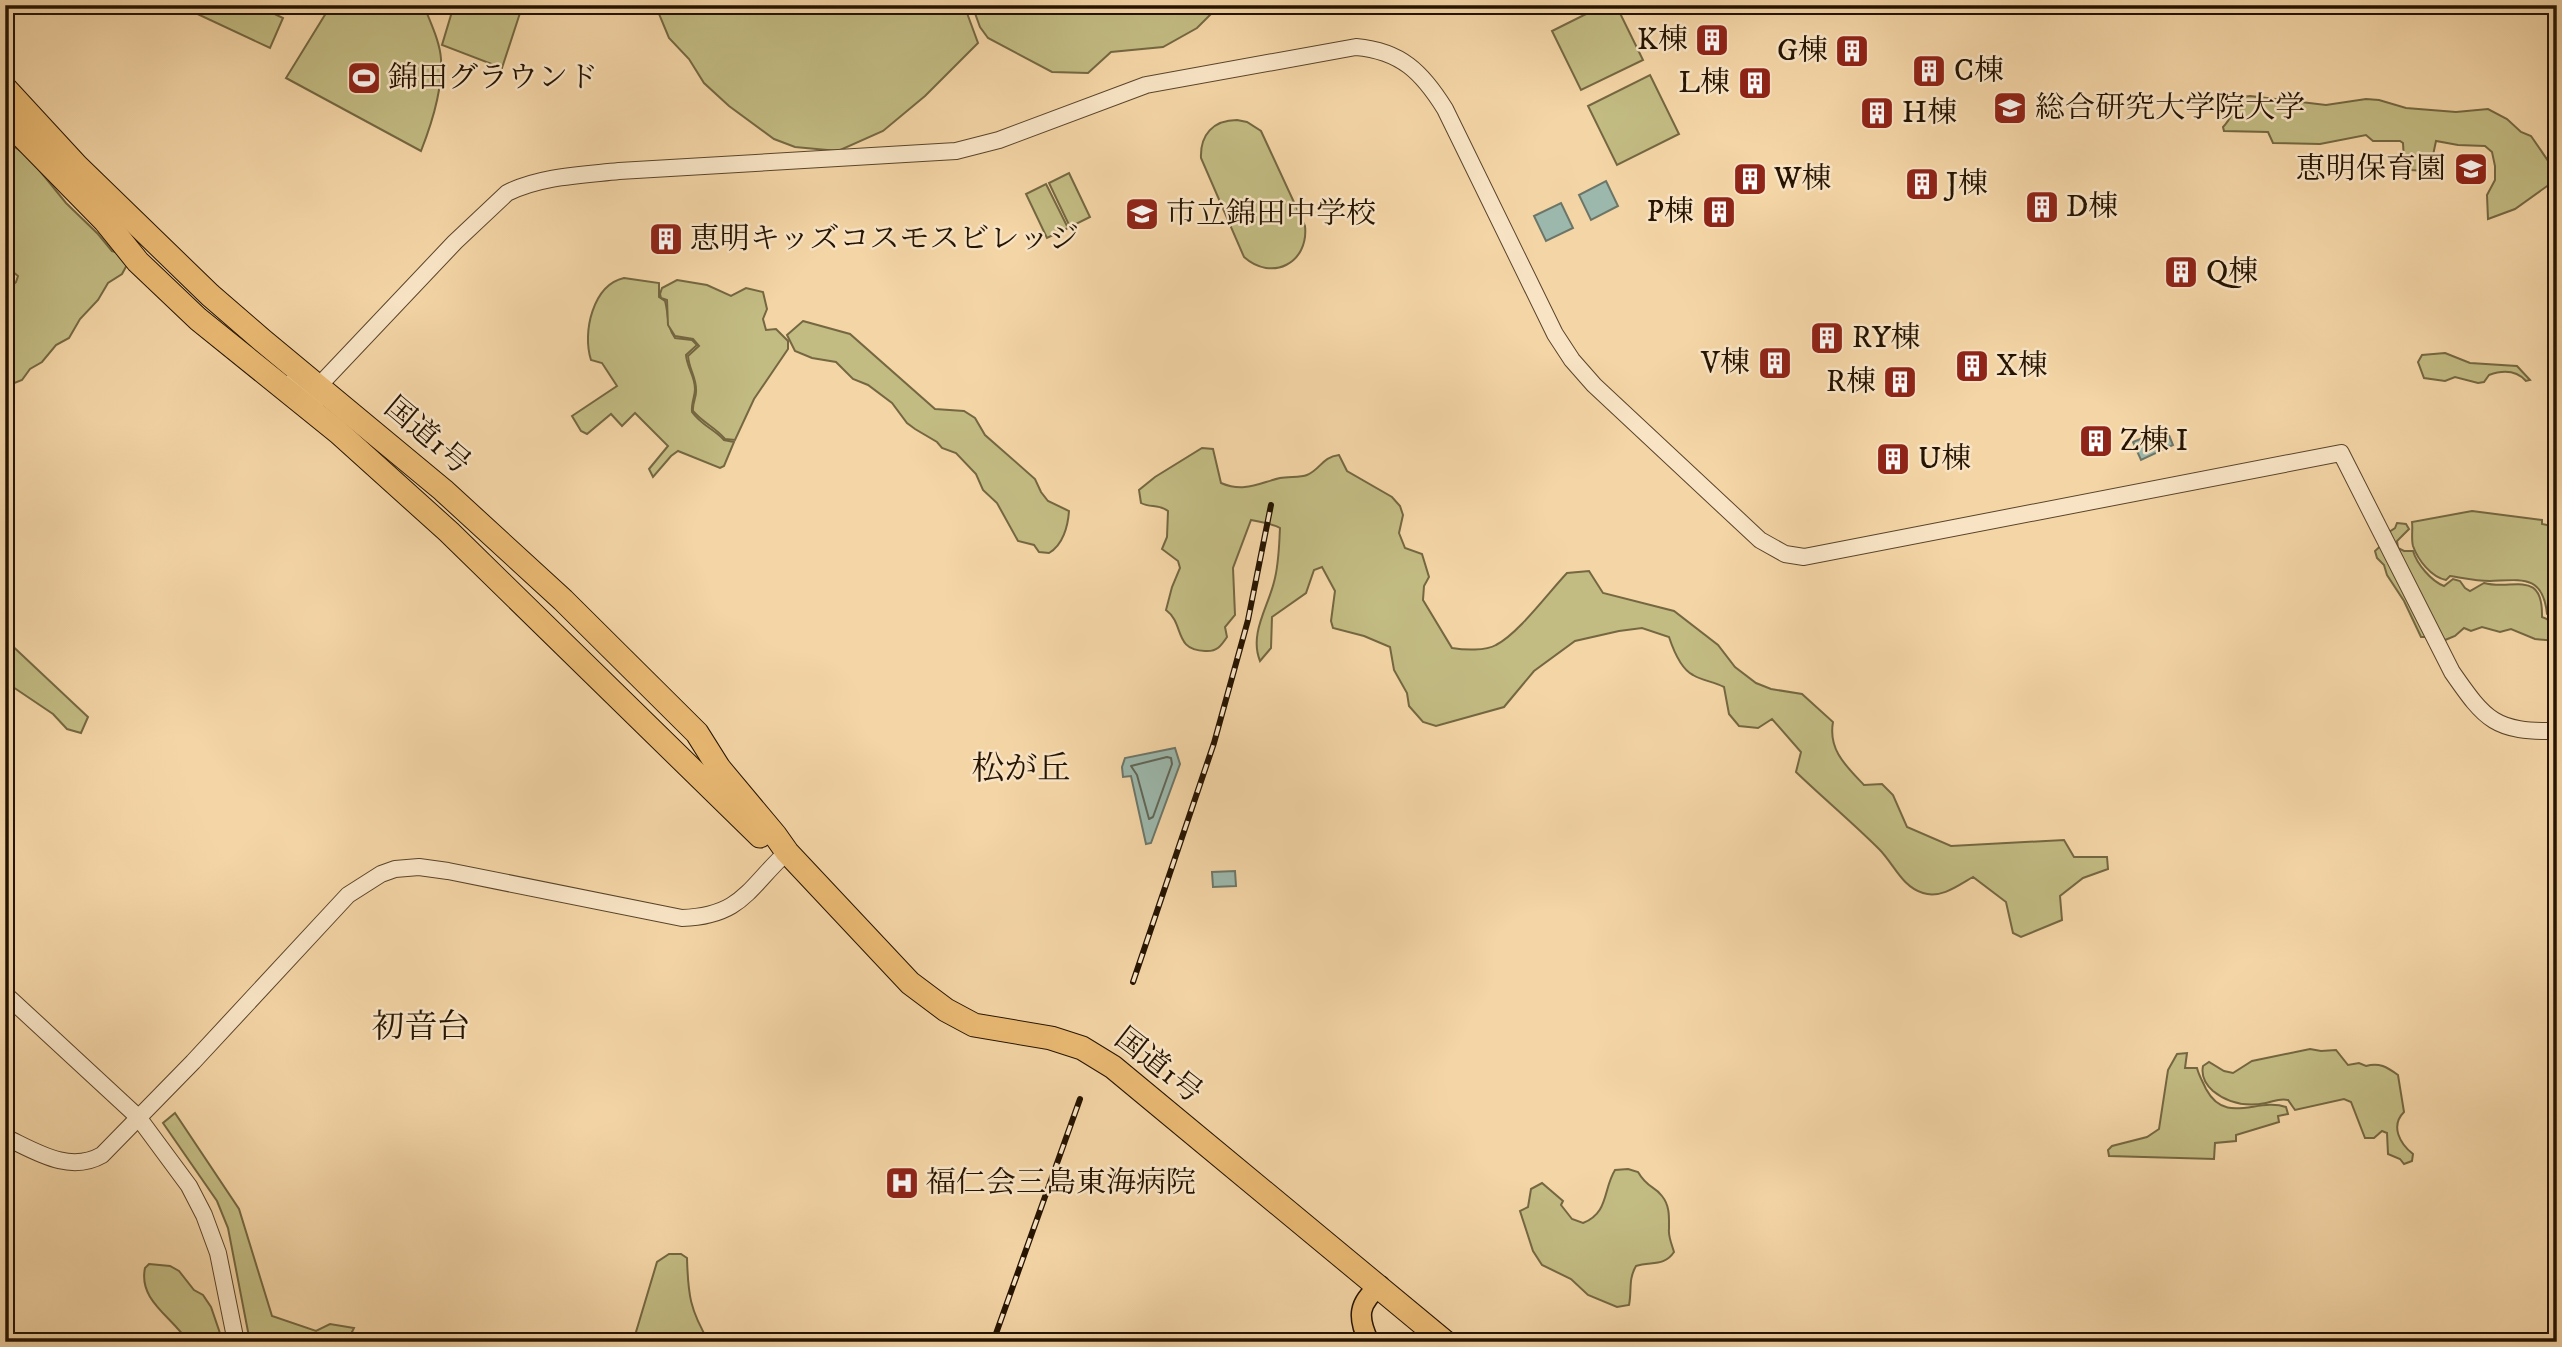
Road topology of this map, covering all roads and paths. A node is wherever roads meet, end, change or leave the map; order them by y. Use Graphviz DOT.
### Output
graph roads {
  1 [pos="5,74"];
  2 [pos="5,88"];
  3 [pos="34,117"];
  4 [pos="5,119"];
  5 [pos="5,127"];
  6 [pos="27,142"];
  7 [pos="280,386"];
  8 [pos="314,390"];
  9 [pos="338,432"];
  10 [pos="2557,732"];
  11 [pos="787,852"];
  12 [pos="5,994"];
  13 [pos="138,1117"];
  14 [pos="5,1137"];
  15 [pos="1380,1286"];
  16 [pos="236,1342"];
  17 [pos="1369,1342"];
  18 [pos="1445,1342"];
  1 -- 3 [label="street"];
  2 -- 3 [label="highway, 国道1号"];
  3 -- 8 [label="highway, 国道1号"];
  4 -- 6 [label="highway, 国道1号"];
  5 -- 6 [label="street"];
  6 -- 7 [label="highway, 国道1号"];
  7 -- 8 [label="street"];
  7 -- 9 [label="highway, 国道1号"];
  8 -- 9 [label="street"];
  8 -- 10 [label="street"];
  8 -- 11 [label="highway, 国道1号"];
  9 -- 11 [label="highway, 国道1号"];
  11 -- 13 [label="street"];
  11 -- 15 [label="highway, 国道1号"];
  12 -- 13 [label="street"];
  13 -- 14 [label="street"];
  13 -- 16 [label="street"];
  15 -- 17 [label="main road"];
  15 -- 18 [label="highway, 国道1号"];
}
